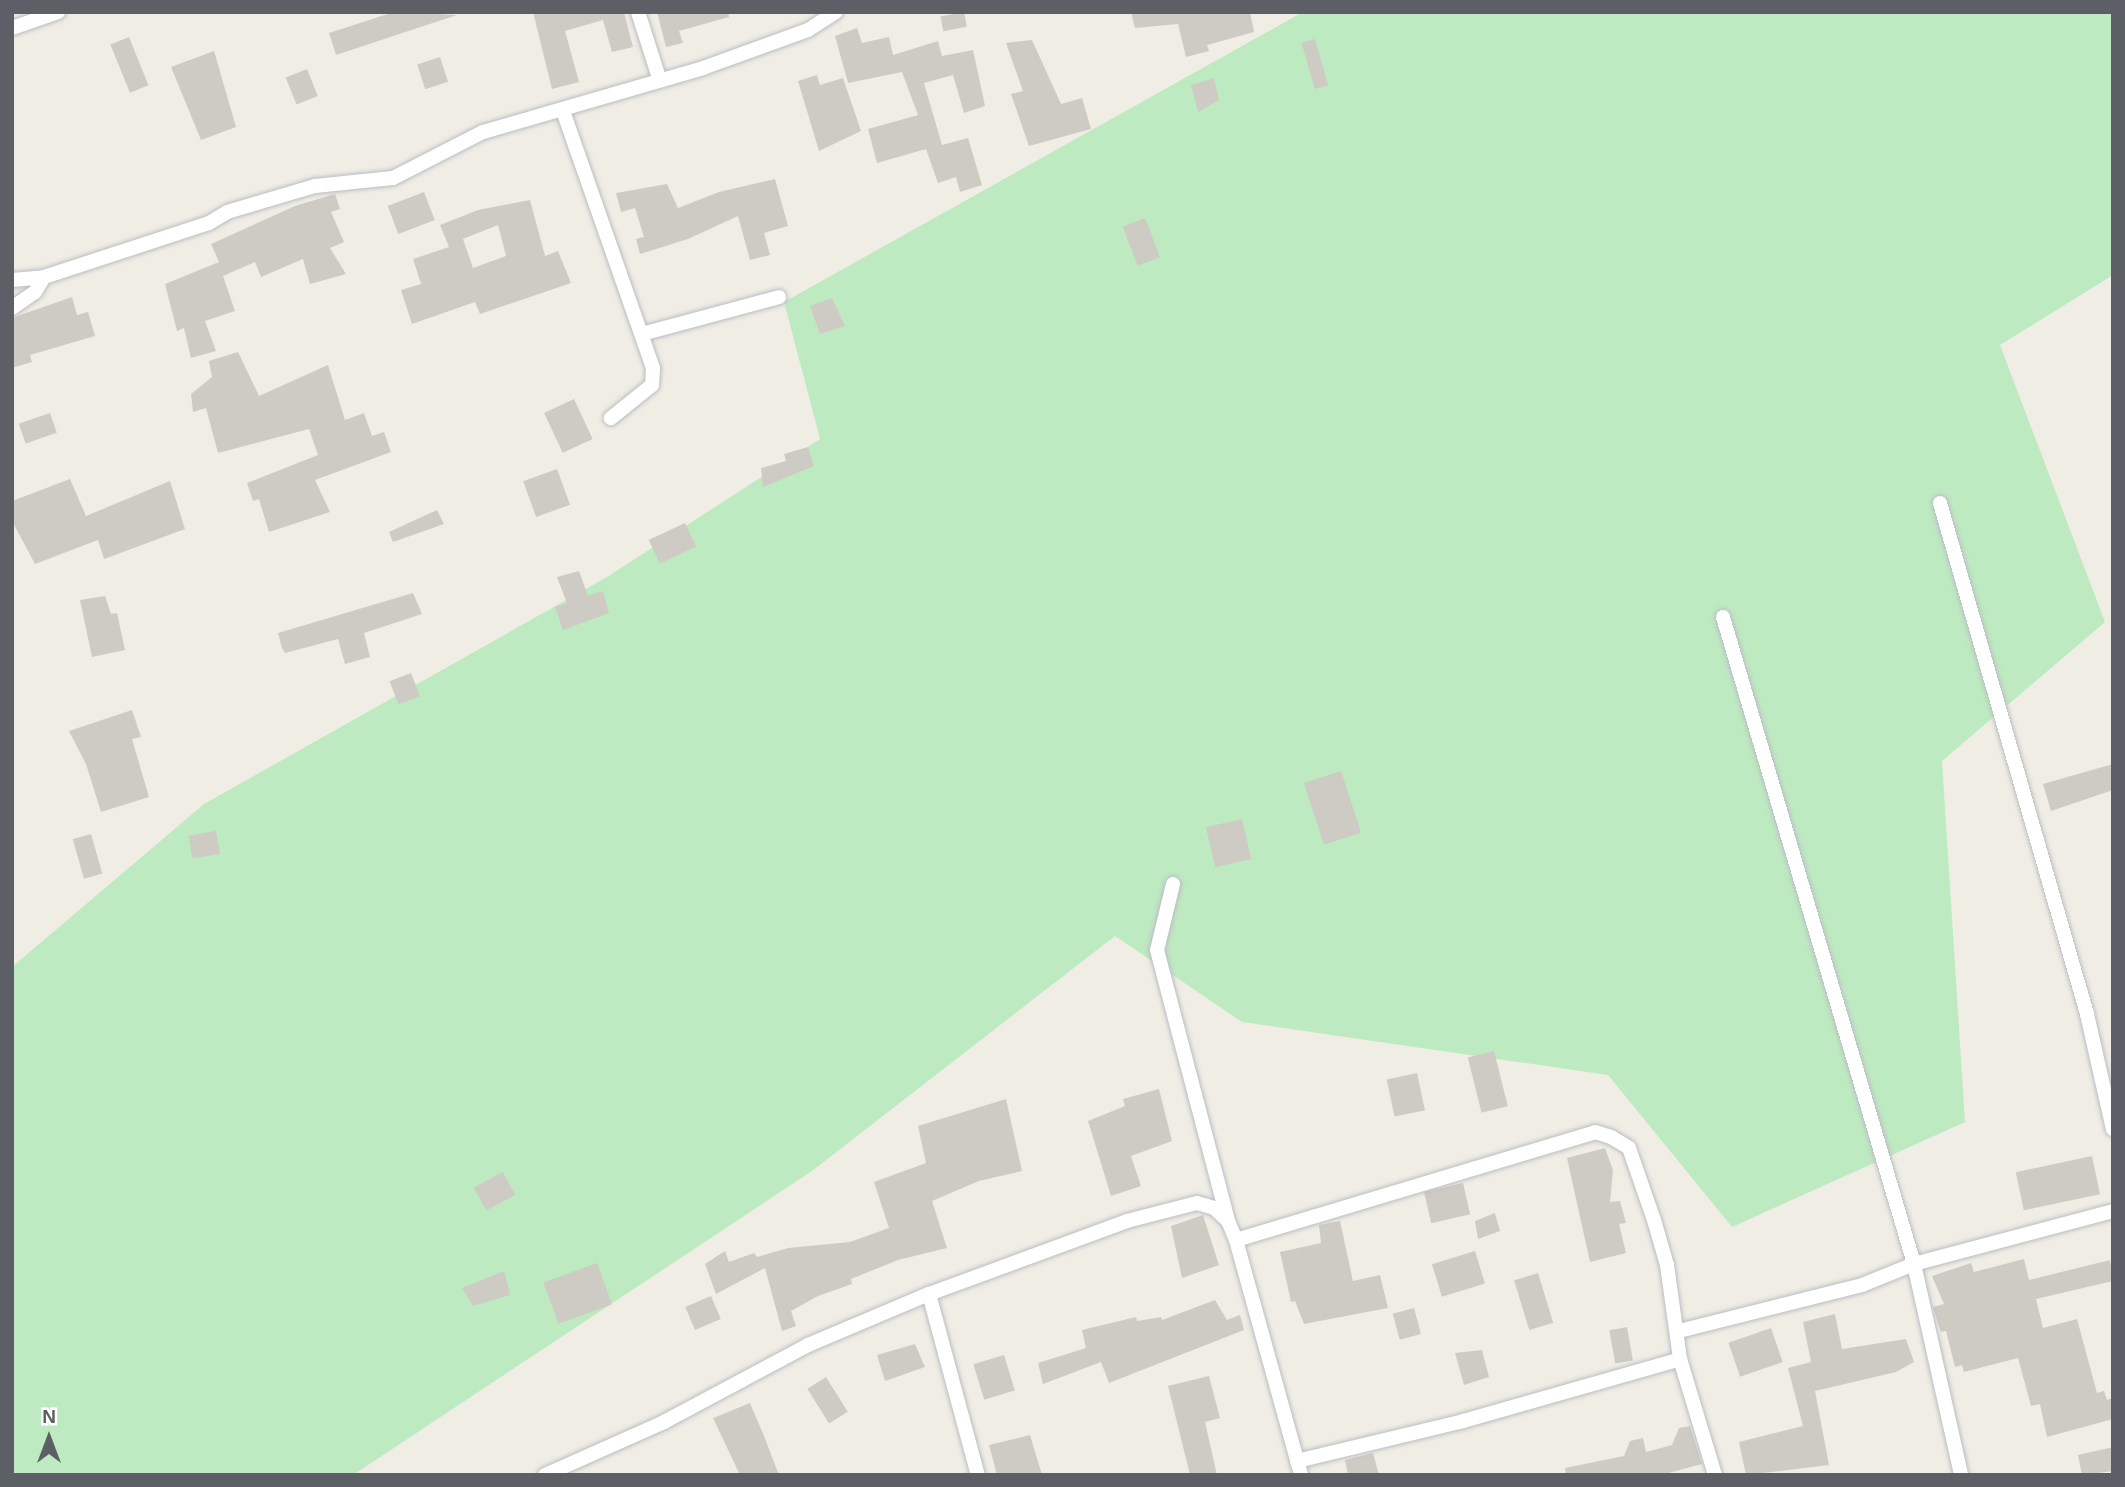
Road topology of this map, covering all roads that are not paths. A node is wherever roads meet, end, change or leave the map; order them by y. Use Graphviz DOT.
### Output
graph roads {
  1 [pos="58,12"];
  2 [pos="638,12"];
  3 [pos="836,12"];
  4 [pos="12,29"];
  5 [pos="660,81"];
  6 [pos="563,111"];
  7 [pos="44,277"];
  8 [pos="12,280"];
  9 [pos="779,296"];
  10 [pos="12,308"];
  11 [pos="642,334"];
  12 [pos="611,418"];
  13 [pos="1940,503"];
  14 [pos="1723,617"];
  15 [pos="1173,884"];
  16 [pos="2113,1129"];
  17 [pos="2113,1210"];
  18 [pos="1228,1221"];
  19 [pos="1236,1240"];
  20 [pos="1914,1264"];
  21 [pos="929,1294"];
  22 [pos="1679,1331"];
  23 [pos="1681,1359"];
  24 [pos="1299,1468"];
  25 [pos="545,1475"];
  26 [pos="978,1475"];
  27 [pos="1715,1475"];
  28 [pos="1961,1475"];
  1 -- 4 [label="street"];
  2 -- 5 [label="street"];
  3 -- 5 [label="street"];
  5 -- 6 [label="street"];
  6 -- 7 [label="street"];
  6 -- 11 [label="street"];
  7 -- 8 [label="street"];
  7 -- 10 [label="street"];
  9 -- 11 [label="street"];
  11 -- 12 [label="street"];
  13 -- 16 [label="street"];
  14 -- 20 [label="street"];
  15 -- 18 [label="street"];
  17 -- 20 [label="street"];
  18 -- 19 [label="street"];
  18 -- 21 [label="street"];
  19 -- 22 [label="street"];
  19 -- 24 [label="street"];
  20 -- 22 [label="street"];
  20 -- 28 [label="street"];
  21 -- 25 [label="street"];
  21 -- 26 [label="street"];
  22 -- 23 [label="street"];
  23 -- 24 [label="street"];
  23 -- 27 [label="street"];
}
